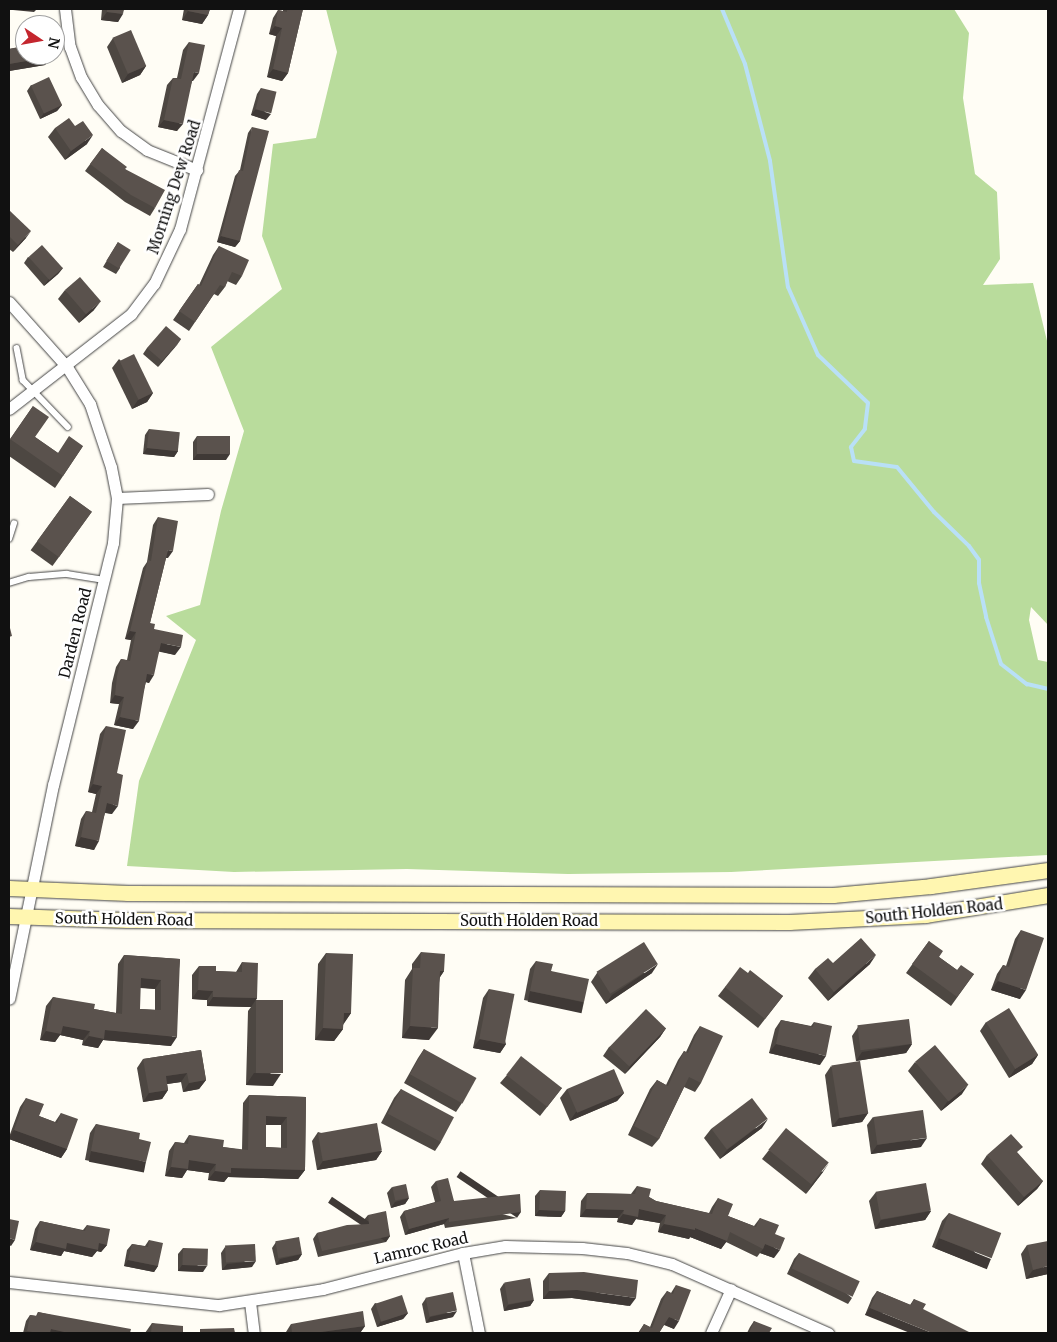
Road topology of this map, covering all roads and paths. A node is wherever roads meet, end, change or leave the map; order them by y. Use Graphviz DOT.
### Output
graph roads {
  1 [pos="65,9"];
  2 [pos="239,9"];
  3 [pos="197,170"];
  4 [pos="9,302"];
  5 [pos="17,348"];
  6 [pos="67,366"];
  7 [pos="33,391"];
  8 [pos="9,408"];
  9 [pos="68,427"];
  10 [pos="208,494"];
  11 [pos="117,498"];
  12 [pos="14,524"];
  13 [pos="9,539"];
  14 [pos="104,580"];
  15 [pos="9,583"];
  16 [pos="1048,870"];
  17 [pos="9,888"];
  18 [pos="32,890"];
  19 [pos="1048,895"];
  20 [pos="16,917"];
  21 [pos="9,999"];
  22 [pos="463,1253"];
  23 [pos="9,1282"];
  24 [pos="731,1289"];
  25 [pos="250,1302"];
  26 [pos="254,1333"];
  27 [pos="479,1333"];
  28 [pos="712,1333"];
  29 [pos="828,1333"];
  1 -- 3 [label="street"];
  2 -- 3 [label="street, Morning Dew Road"];
  3 -- 6 [label="street, Morning Dew Road"];
  4 -- 6 [label="street, Darden Road"];
  5 -- 7 [label="lane"];
  6 -- 7 [label="street, Morning Dew Road"];
  6 -- 11 [label="street, Darden Road"];
  7 -- 8 [label="street, Morning Dew Road"];
  7 -- 9 [label="lane"];
  10 -- 11 [label="street"];
  11 -- 14 [label="street, Darden Road"];
  12 -- 13 [label="lane"];
  14 -- 15 [label="lane"];
  14 -- 18 [label="street, Darden Road"];
  16 -- 18 [label="main road, South Holden Road"];
  17 -- 18 [label="main road, South Holden Road"];
  18 -- 20 [label="street, Darden Road"];
  19 -- 20 [label="main road, South Holden Road"];
  20 -- 21 [label="street, Darden Road"];
  22 -- 24 [label="street, Lamroc Road"];
  22 -- 25 [label="street, Lamroc Road"];
  22 -- 27 [label="street"];
  23 -- 25 [label="street, Lamroc Road"];
  24 -- 28 [label="street"];
  24 -- 29 [label="street, Lamroc Road"];
  25 -- 26 [label="street"];
}
